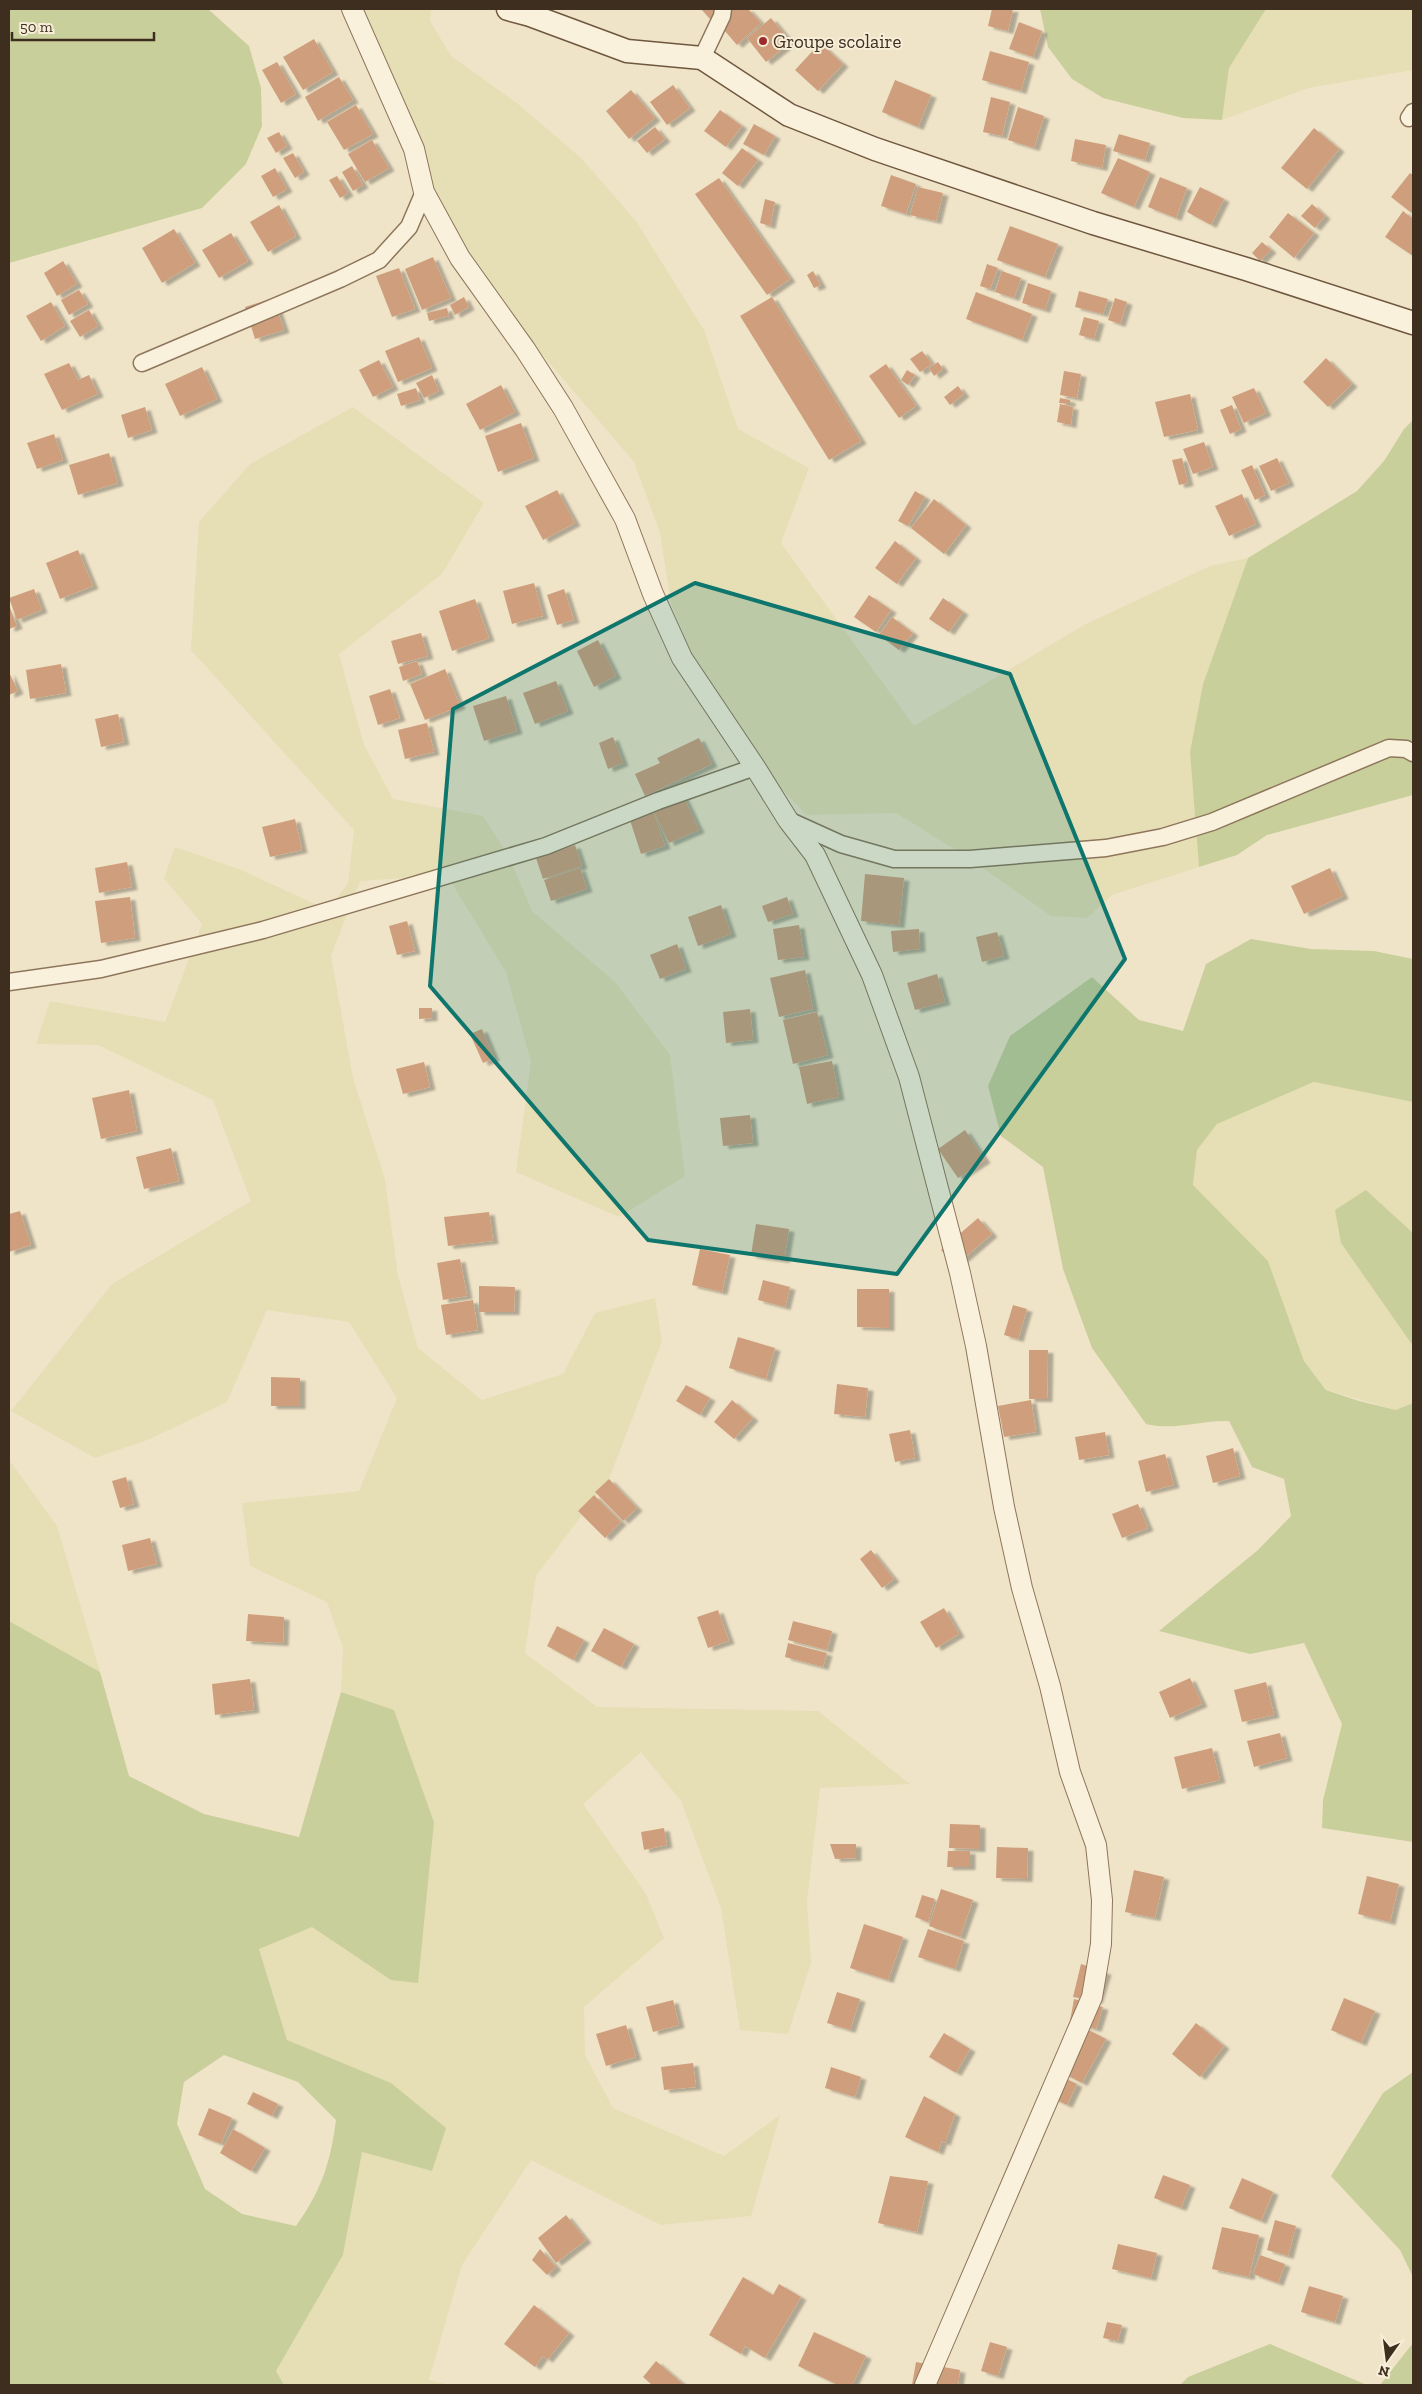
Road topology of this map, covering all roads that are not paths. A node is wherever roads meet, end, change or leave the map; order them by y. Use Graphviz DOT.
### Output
graph roads {
  1 [pos="352,9"];
  2 [pos="508,9"];
  3 [pos="723,9"];
  4 [pos="702,58"];
  5 [pos="424,192"];
  6 [pos="1413,323"];
  7 [pos="142,364"];
  8 [pos="1413,753"];
  9 [pos="755,767"];
  10 [pos="788,820"];
  11 [pos="9,982"];
  12 [pos="925,2385"];
  1 -- 5 [label="street"];
  2 -- 4 [label="main road"];
  3 -- 4 [label="street"];
  4 -- 6 [label="main road"];
  5 -- 7 [label="street"];
  5 -- 9 [label="street"];
  8 -- 10 [label="street"];
  9 -- 10 [label="street"];
  9 -- 11 [label="street"];
  10 -- 12 [label="street"];
}
